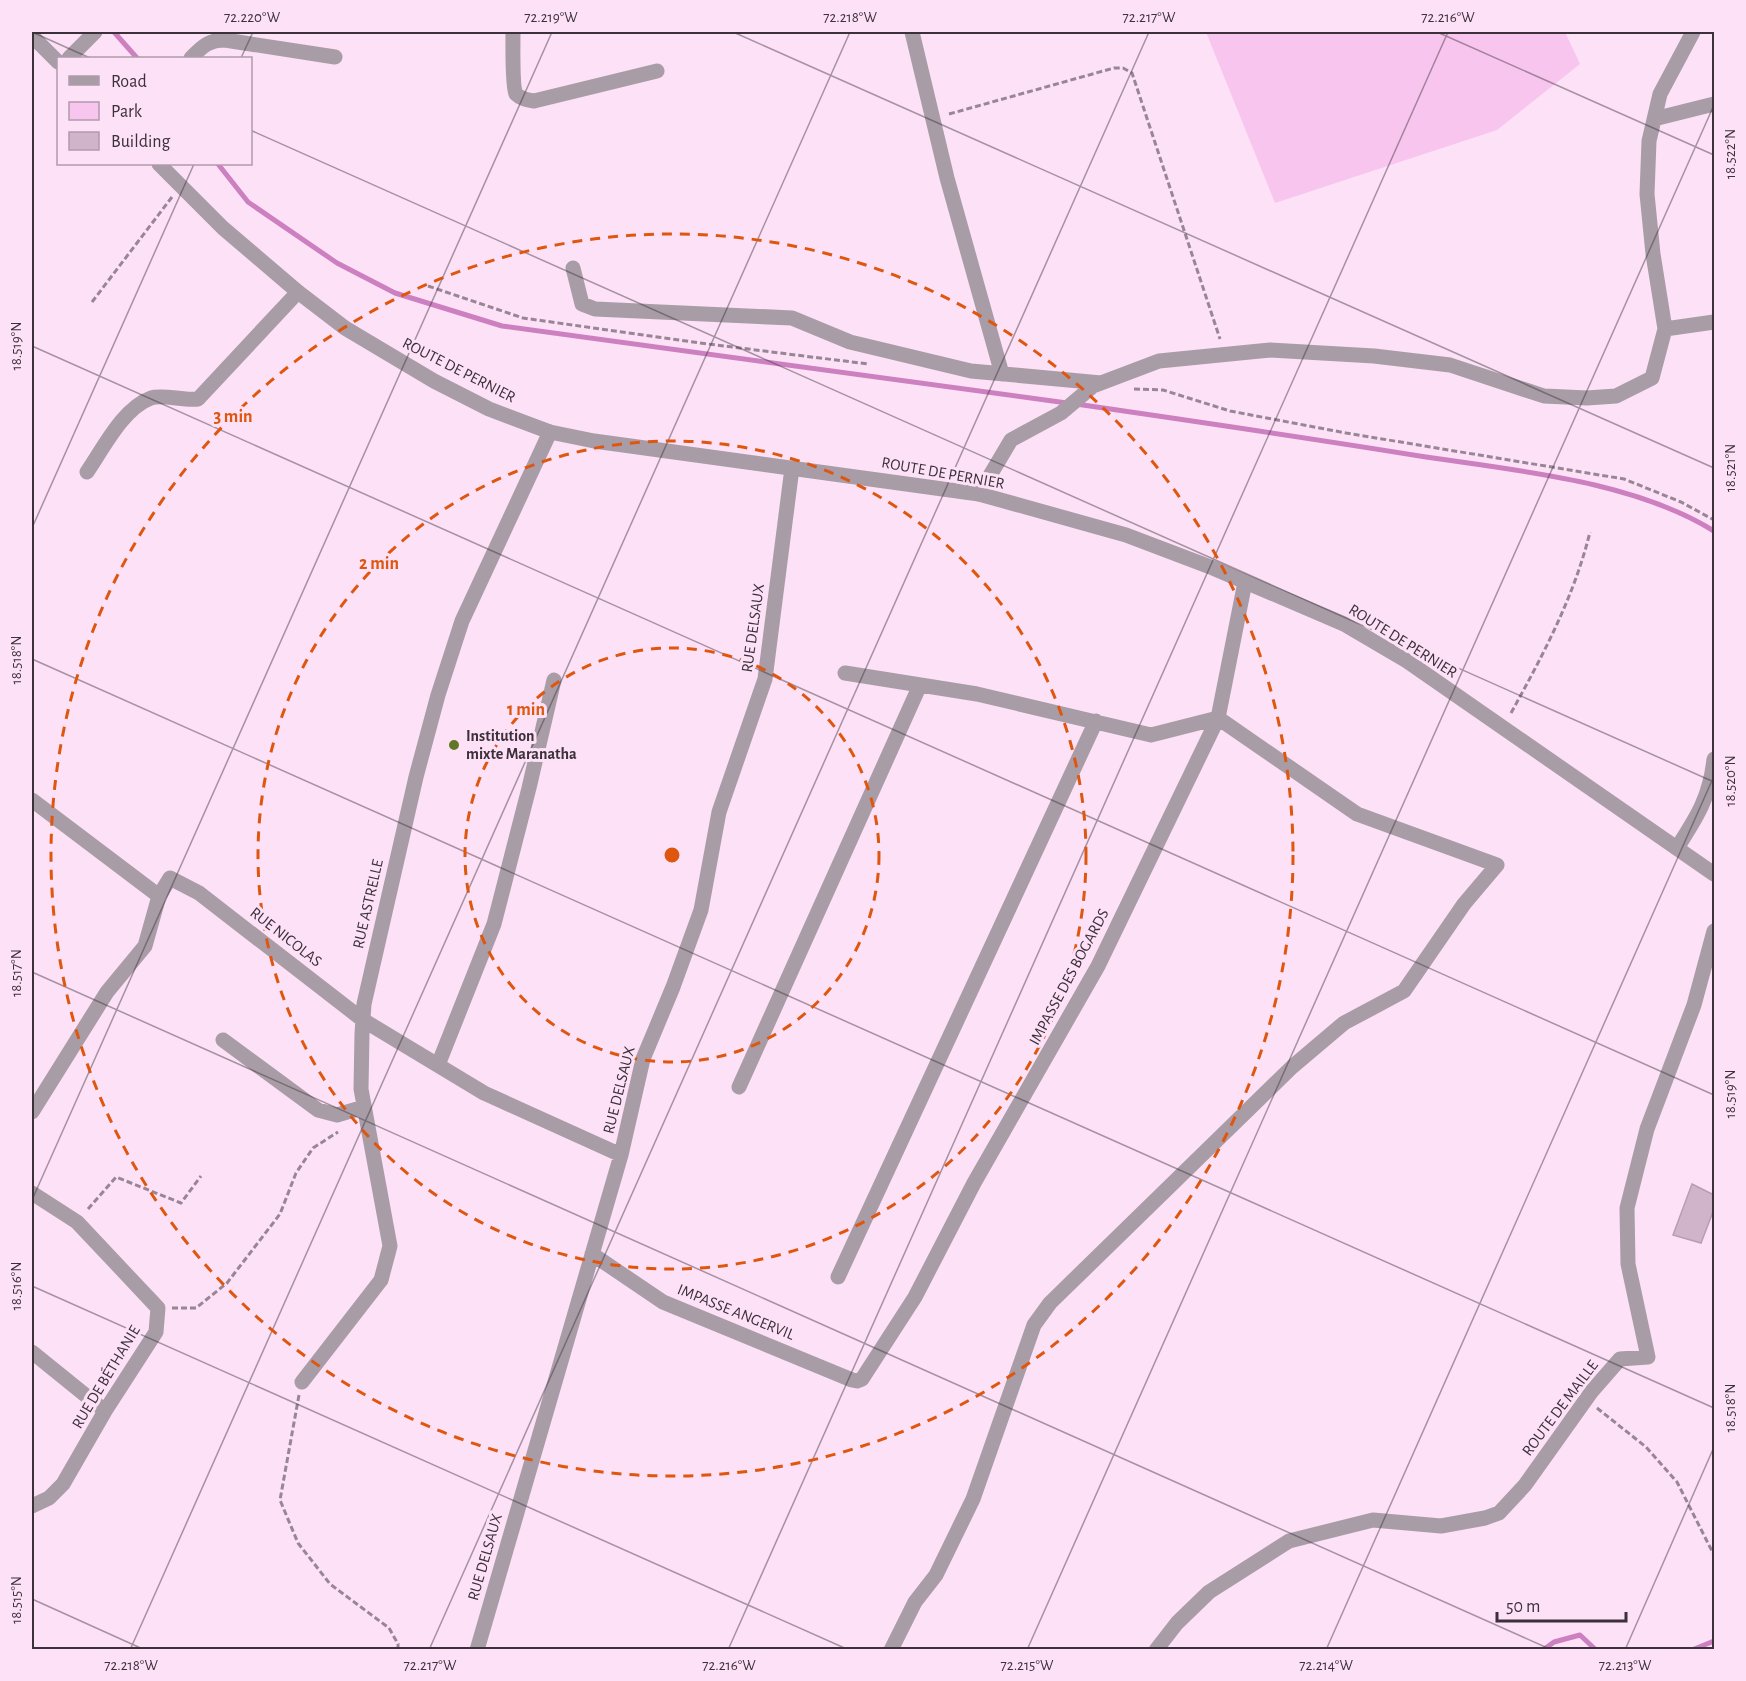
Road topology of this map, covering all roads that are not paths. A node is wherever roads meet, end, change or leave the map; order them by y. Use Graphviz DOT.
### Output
graph roads {
  1 [pos="513,32"];
  2 [pos="912,32"];
  3 [pos="1693,32"];
  4 [pos="92,35"];
  5 [pos="33,41"];
  6 [pos="70,57"];
  7 [pos="192,57"];
  8 [pos="335,57"];
  9 [pos="57,61"];
  10 [pos="657,71"];
  11 [pos="1714,104"];
  12 [pos="1654,119"];
  13 [pos="160,165"];
  14 [pos="573,268"];
  15 [pos="298,292"];
  16 [pos="1714,322"];
  17 [pos="1665,329"];
  18 [pos="1002,374"];
  19 [pos="1097,385"];
  20 [pos="550,432"];
  21 [pos="792,468"];
  22 [pos="87,472"];
  23 [pos="979,494"];
  24 [pos="1245,582"];
  25 [pos="845,673"];
  26 [pos="554,680"];
  27 [pos="920,685"];
  28 [pos="1218,718"];
  29 [pos="1096,721"];
  30 [pos="1714,759"];
  31 [pos="32,800"];
  32 [pos="1677,848"];
  33 [pos="1714,874"];
  34 [pos="159,896"];
  35 [pos="1714,931"];
  36 [pos="363,1020"];
  37 [pos="223,1040"];
  38 [pos="438,1065"];
  39 [pos="739,1087"];
  40 [pos="364,1107"];
  41 [pos="32,1112"];
  42 [pos="621,1155"];
  43 [pos="32,1193"];
  44 [pos="592,1254"];
  45 [pos="838,1277"];
  46 [pos="32,1352"];
  47 [pos="870,1367"];
  48 [pos="302,1382"];
  49 [pos="105,1411"];
  50 [pos="32,1506"];
  51 [pos="477,1650"];
  52 [pos="891,1650"];
  53 [pos="1156,1650"];
  1 -- 10 [label="street"];
  2 -- 18 [label="street"];
  3 -- 12 [label="street"];
  4 -- 6 [label="street"];
  5 -- 9 [label="street"];
  7 -- 8 [label="street"];
  11 -- 12 [label="street"];
  12 -- 17 [label="street"];
  13 -- 15 [label="street, ROUTE DE PERNIER"];
  14 -- 18 [label="street"];
  15 -- 20 [label="street, ROUTE DE PERNIER"];
  15 -- 22 [label="street"];
  16 -- 17 [label="street"];
  17 -- 19 [label="street"];
  18 -- 19 [label="street"];
  19 -- 23 [label="street"];
  20 -- 21 [label="street, ROUTE DE PERNIER"];
  20 -- 36 [label="street, RUE ASTRELLE"];
  21 -- 23 [label="street, ROUTE DE PERNIER"];
  21 -- 42 [label="street, RUE DELSAUX"];
  23 -- 24 [label="street, ROUTE DE PERNIER"];
  24 -- 28 [label="street, IMPASSE DES BOGARDS"];
  24 -- 32 [label="street, ROUTE DE PERNIER"];
  25 -- 27 [label="street"];
  26 -- 38 [label="street"];
  27 -- 29 [label="street"];
  27 -- 39 [label="street"];
  28 -- 29 [label="street"];
  28 -- 47 [label="street, IMPASSE DES BOGARDS"];
  28 -- 52 [label="street"];
  29 -- 45 [label="street"];
  30 -- 32 [label="street"];
  31 -- 34 [label="street"];
  32 -- 33 [label="street, ROUTE DE PERNIER"];
  34 -- 36 [label="street, RUE NICOLAS"];
  34 -- 41 [label="street"];
  35 -- 53 [label="street, ROUTE DE MAILLE"];
  36 -- 38 [label="street, RUE NICOLAS"];
  36 -- 40 [label="street, RUE ASTRELLE"];
  37 -- 40 [label="street"];
  38 -- 42 [label="street, RUE NICOLAS"];
  40 -- 48 [label="street, RUE ASTRELLE"];
  42 -- 44 [label="street, RUE DELSAUX"];
  43 -- 49 [label="street, RUE DE BÉTHANIE"];
  44 -- 47 [label="street, IMPASSE ANGERVIL"];
  44 -- 51 [label="street, RUE DELSAUX"];
  46 -- 49 [label="street"];
  49 -- 50 [label="street, RUE DE BÉTHANIE"];
}
